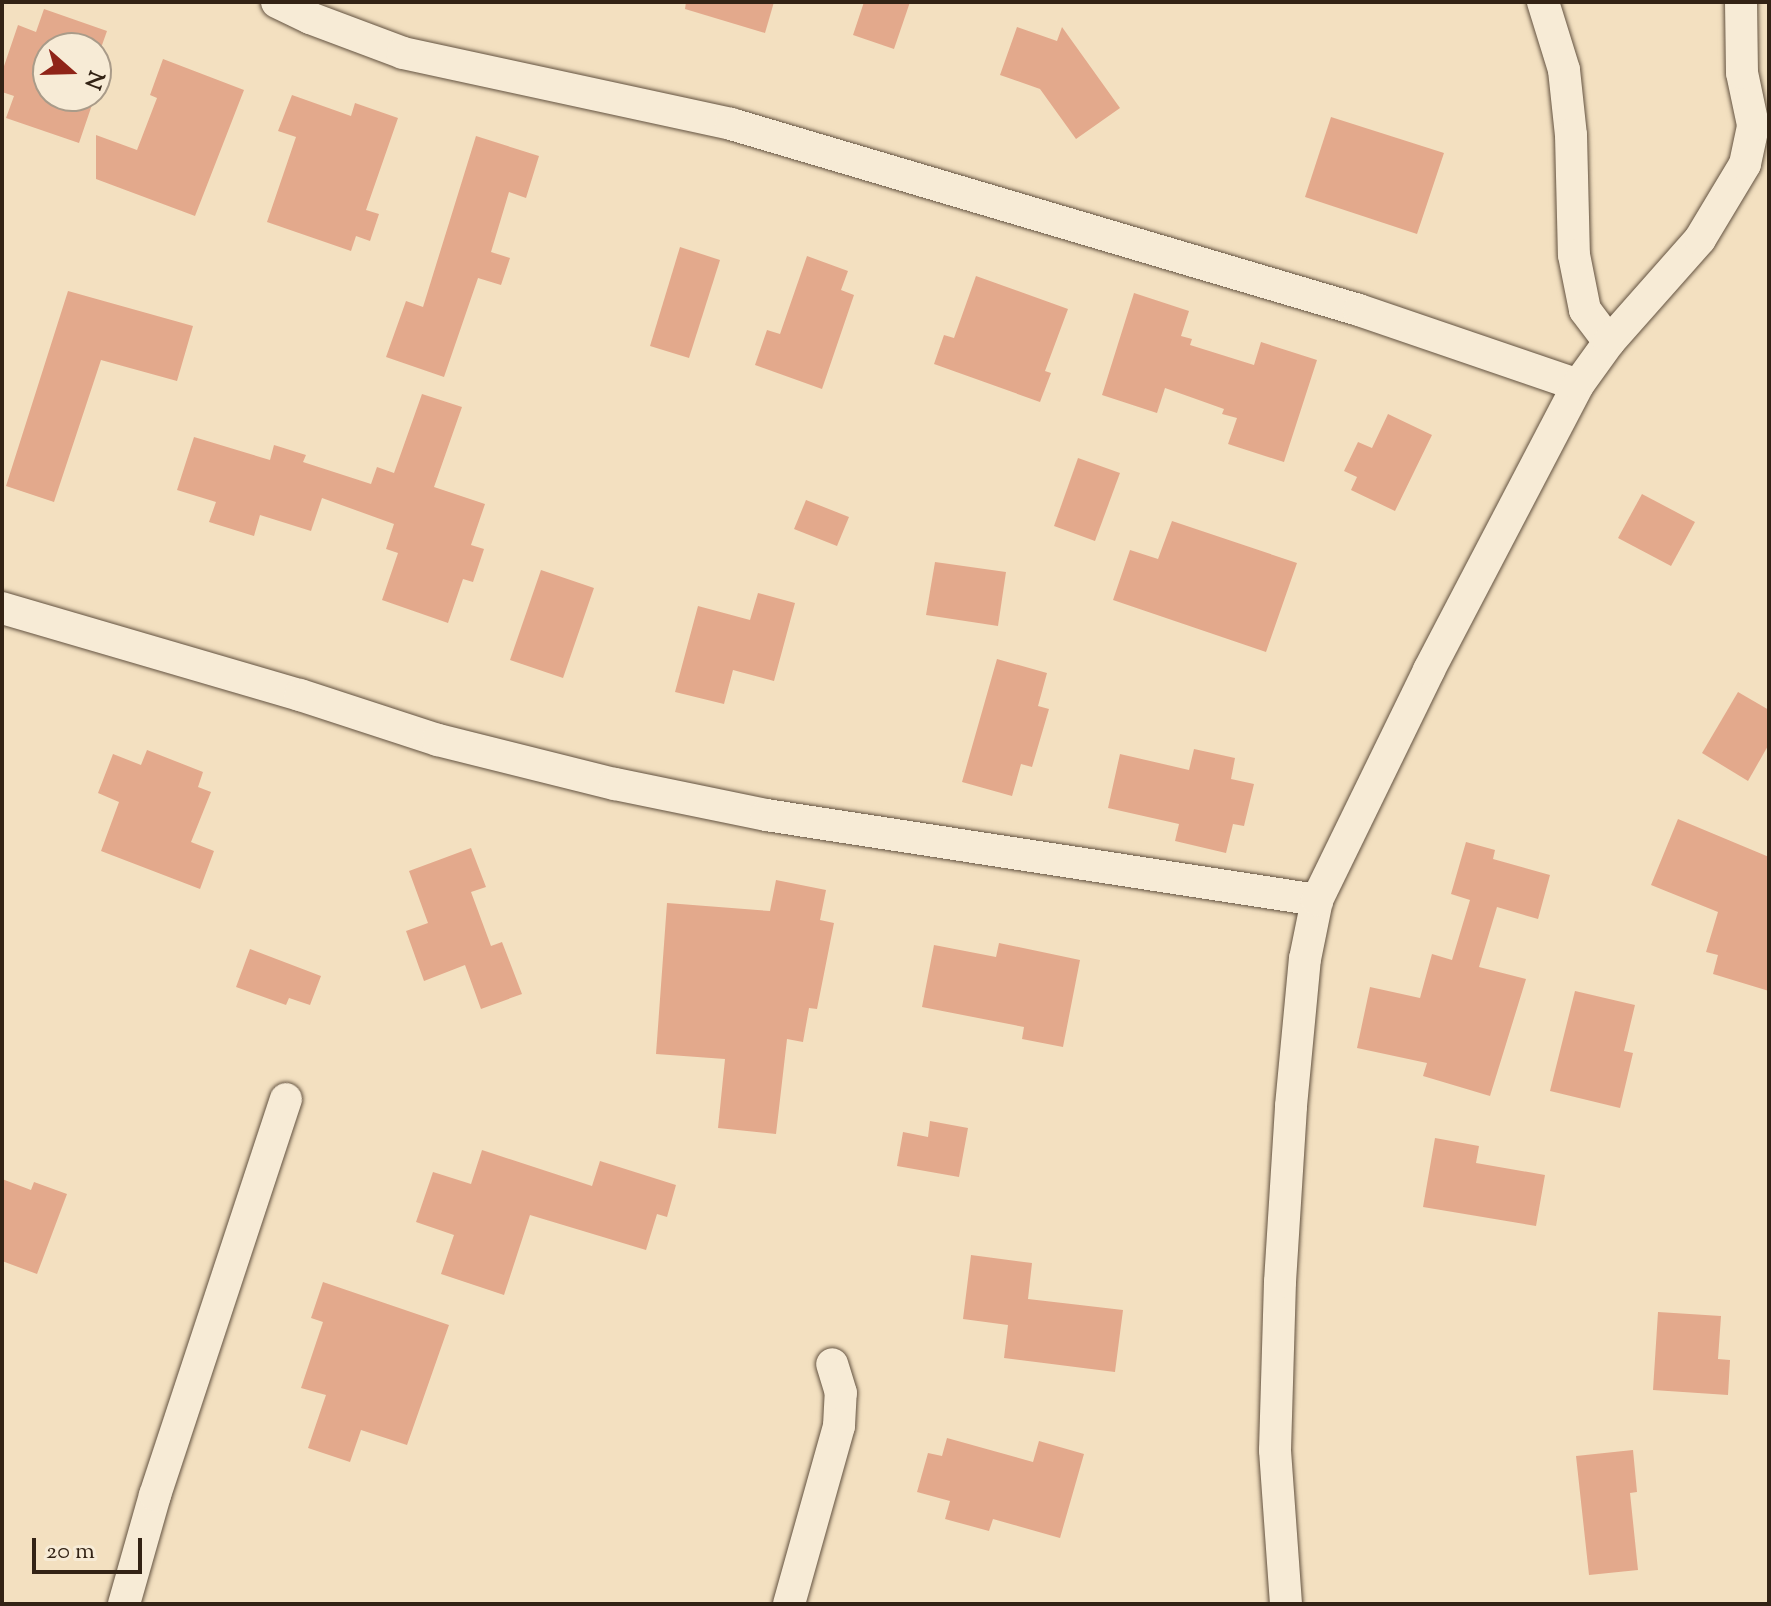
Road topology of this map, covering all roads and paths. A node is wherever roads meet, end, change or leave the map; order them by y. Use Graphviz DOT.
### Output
graph roads {
  1 [pos="277,2"];
  2 [pos="1543,2"];
  3 [pos="1741,2"];
  4 [pos="1609,342"];
  5 [pos="1578,385"];
  6 [pos="2,608"];
  7 [pos="1317,900"];
  8 [pos="286,1099"];
  9 [pos="832,1364"];
  10 [pos="124,1604"];
  11 [pos="789,1604"];
  12 [pos="1286,1604"];
  1 -- 5 [label="street"];
  2 -- 4 [label="street"];
  3 -- 4 [label="street"];
  4 -- 5 [label="street"];
  5 -- 7 [label="street"];
  6 -- 7 [label="street"];
  7 -- 12 [label="street"];
  8 -- 10 [label="street"];
  9 -- 11 [label="street"];
}
